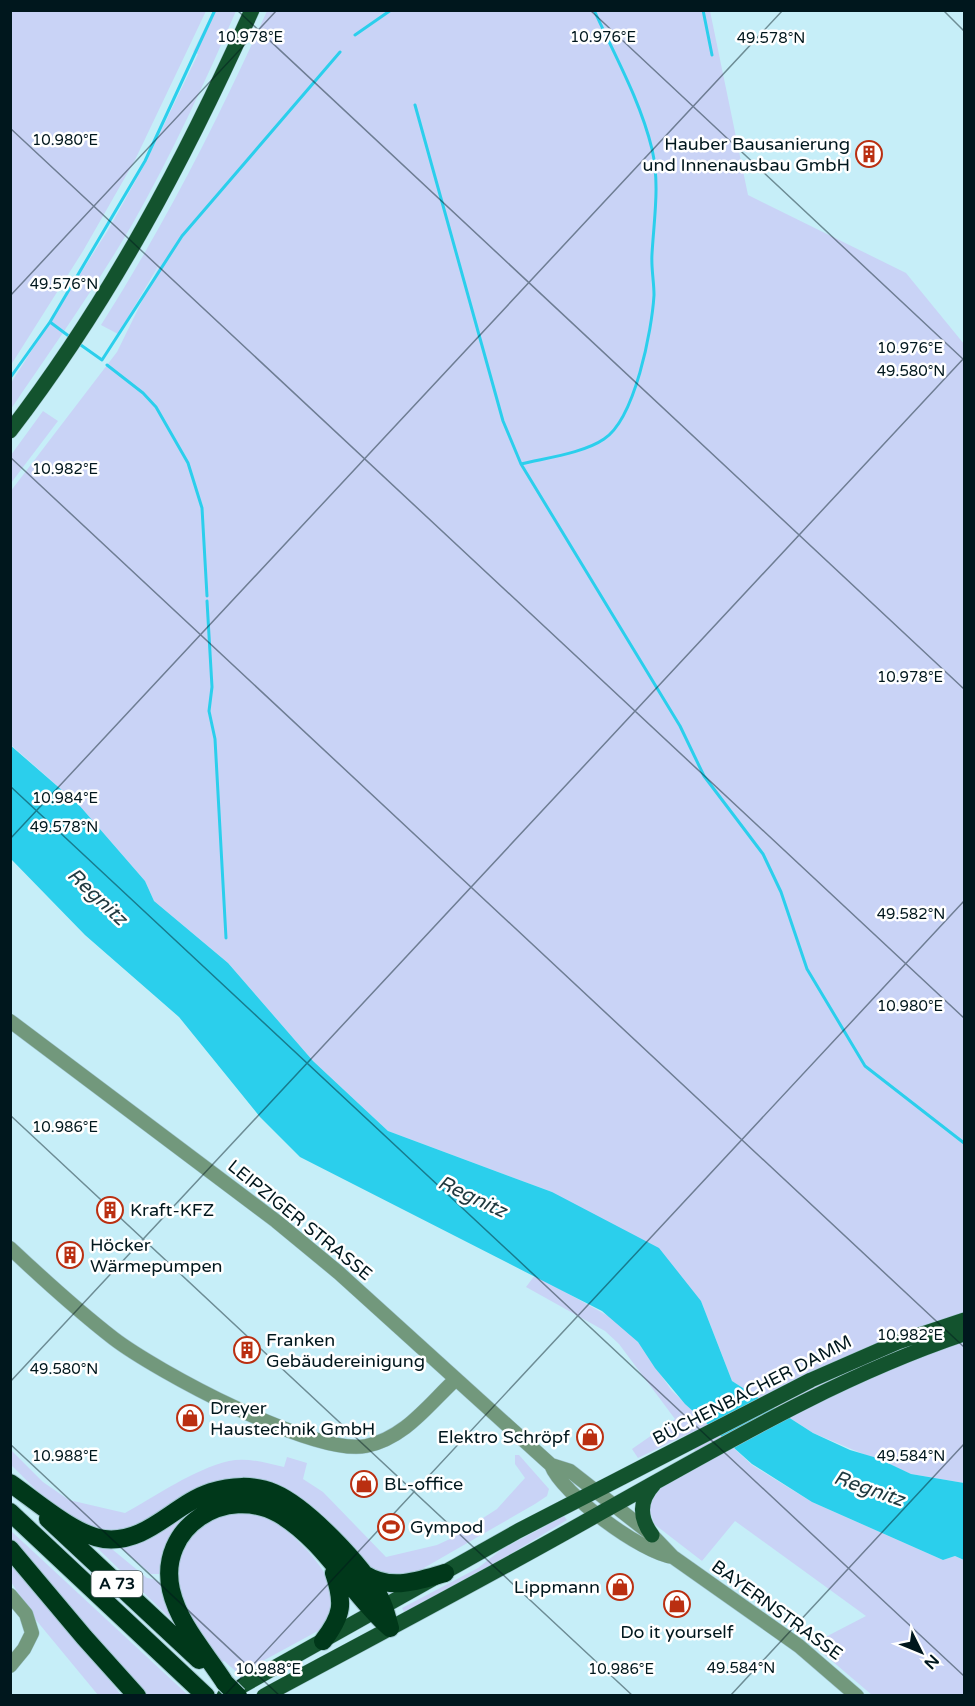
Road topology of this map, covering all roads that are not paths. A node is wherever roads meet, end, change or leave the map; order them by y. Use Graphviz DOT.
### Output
graph roads {
  1 [pos="252,10"];
  2 [pos="10,431"];
  3 [pos="10,1022"];
  4 [pos="10,1248"];
  5 [pos="964,1320"];
  6 [pos="964,1334"];
  7 [pos="456,1379"];
  8 [pos="815,1387"];
  9 [pos="551,1465"];
  10 [pos="662,1478"];
  11 [pos="10,1483"];
  12 [pos="595,1491"];
  13 [pos="578,1499"];
  14 [pos="614,1505"];
  15 [pos="10,1512"];
  16 [pos="598,1515"];
  17 [pos="652,1535"];
  18 [pos="10,1549"];
  19 [pos="673,1557"];
  20 [pos="330,1563"];
  21 [pos="358,1570"];
  22 [pos="445,1573"];
  23 [pos="10,1595"];
  24 [pos="378,1610"];
  25 [pos="390,1628"];
  26 [pos="323,1641"];
  27 [pos="10,1666"];
  28 [pos="115,1673"];
  29 [pos="229,1691"];
  30 [pos="128,1695"];
  31 [pos="137,1695"];
  32 [pos="206,1695"];
  33 [pos="264,1695"];
  34 [pos="857,1695"];
  1 -- 2 [label="main road"];
  3 -- 7 [label="street, LEIPZIGER STRASSE"];
  4 -- 7 [label="street"];
  5 -- 8 [label="main road, BÜCHENBACHER DAMM"];
  6 -- 8 [label="main road, BÜCHENBACHER DAMM"];
  7 -- 9 [label="street, LEIPZIGER STRASSE"];
  8 -- 10 [label="main road, BÜCHENBACHER DAMM"];
  8 -- 12 [label="main road, BÜCHENBACHER DAMM"];
  9 -- 12 [label="street, LEIPZIGER STRASSE"];
  9 -- 13 [label="street, LEIPZIGER STRASSE"];
  10 -- 14 [label="main road, BÜCHENBACHER DAMM"];
  10 -- 17 [label="main road"];
  11 -- 21 [label="highway"];
  11 -- 29 [label="highway, A 73"];
  12 -- 13 [label="main road, BÜCHENBACHER DAMM"];
  12 -- 14 [label="street"];
  13 -- 16 [label="street"];
  13 -- 22 [label="main road, BÜCHENBACHER DAMM"];
  14 -- 16 [label="main road, BÜCHENBACHER DAMM"];
  14 -- 17 [label="street, BAYERNSTRASSE"];
  15 -- 32 [label="highway, A 73"];
  16 -- 19 [label="street, BAYERNSTRASSE"];
  16 -- 25 [label="main road, BÜCHENBACHER DAMM"];
  17 -- 19 [label="street, BAYERNSTRASSE"];
  18 -- 28 [label="highway"];
  19 -- 34 [label="street, BAYERNSTRASSE"];
  20 -- 24 [label="highway"];
  20 -- 26 [label="highway"];
  20 -- 29 [label="highway"];
  21 -- 22 [label="highway"];
  21 -- 24 [label="highway"];
  22 -- 24 [label="main road, BÜCHENBACHER DAMM"];
  23 -- 27 [label="street"];
  24 -- 25 [label="highway"];
  24 -- 26 [label="main road, BÜCHENBACHER DAMM"];
  25 -- 33 [label="main road, BÜCHENBACHER DAMM"];
  26 -- 29 [label="main road"];
  28 -- 30 [label="highway"];
  28 -- 31 [label="highway"];
}
